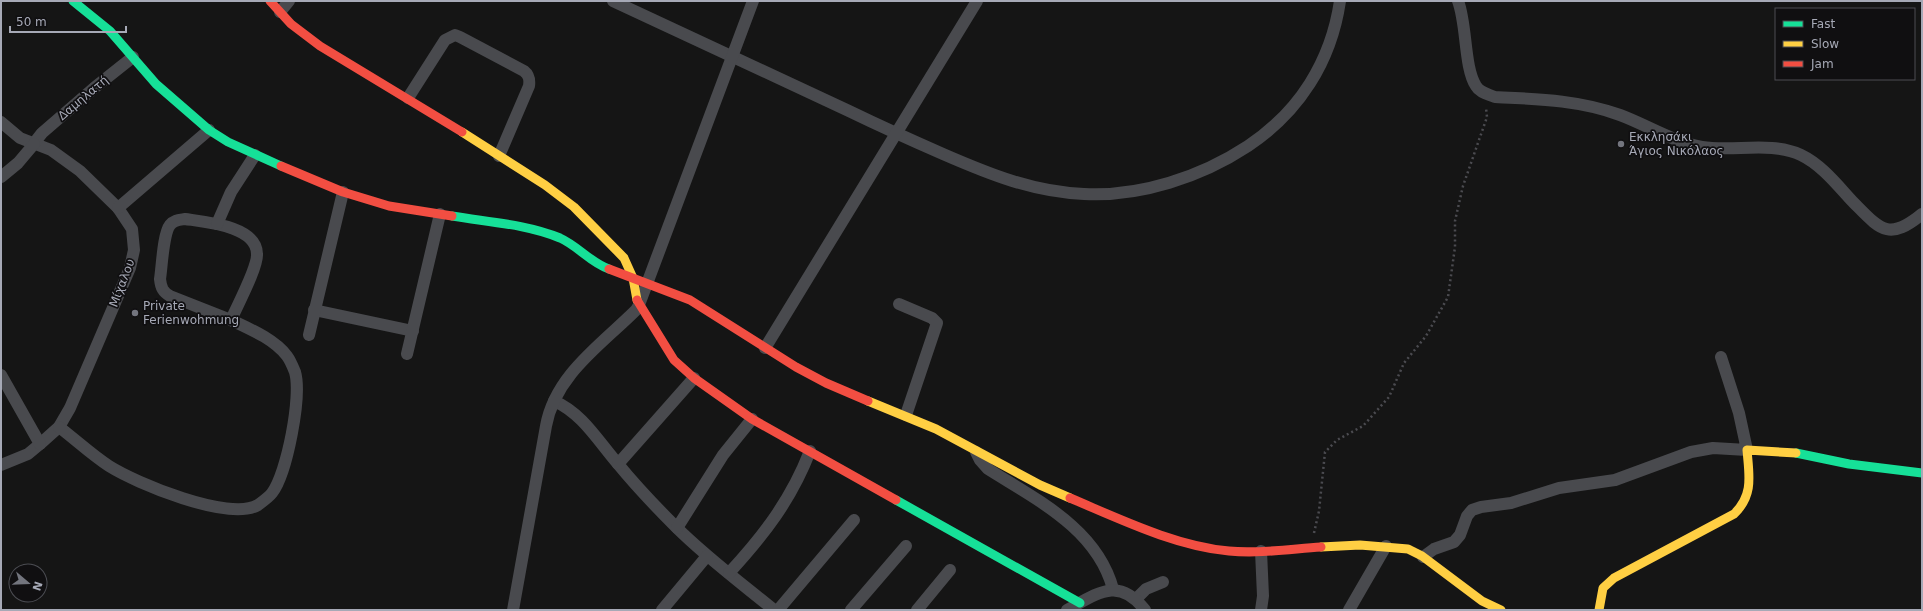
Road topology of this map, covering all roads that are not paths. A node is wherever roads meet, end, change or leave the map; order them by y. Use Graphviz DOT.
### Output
graph roads {
  1 [pos="73,1"];
  2 [pos="270,1"];
  3 [pos="288,1"];
  4 [pos="613,1"];
  5 [pos="753,1"];
  6 [pos="976,1"];
  7 [pos="1340,1"];
  8 [pos="1458,1"];
  9 [pos="280,12"];
  10 [pos="732,56"];
  11 [pos="133,57"];
  12 [pos="408,98"];
  13 [pos="1,122"];
  14 [pos="209,130"];
  15 [pos="897,134"];
  16 [pos="255,155"];
  17 [pos="499,156"];
  18 [pos="1,177"];
  19 [pos="343,192"];
  20 [pos="118,208"];
  21 [pos="440,214"];
  22 [pos="1922,214"];
  23 [pos="217,224"];
  24 [pos="632,278"];
  25 [pos="648,283"];
  26 [pos="899,304"];
  27 [pos="639,305"];
  28 [pos="314,310"];
  29 [pos="231,320"];
  30 [pos="413,331"];
  31 [pos="309,335"];
  32 [pos="765,348"];
  33 [pos="407,354"];
  34 [pos="1721,356"];
  35 [pos="1,375"];
  36 [pos="694,378"];
  37 [pos="554,401"];
  38 [pos="906,415"];
  39 [pos="752,419"];
  40 [pos="59,427"];
  41 [pos="40,444"];
  42 [pos="974,449"];
  43 [pos="1747,450"];
  44 [pos="810,451"];
  45 [pos="618,464"];
  46 [pos="1,465"];
  47 [pos="1922,473"];
  48 [pos="854,520"];
  49 [pos="677,528"];
  50 [pos="906,546"];
  51 [pos="1386,546"];
  52 [pos="1261,551"];
  53 [pos="707,556"];
  54 [pos="1423,557"];
  55 [pos="950,570"];
  56 [pos="729,573"];
  57 [pos="1163,582"];
  58 [pos="1113,589"];
  59 [pos="1136,599"];
  60 [pos="1080,603"];
  61 [pos="513,610"];
  62 [pos="662,610"];
  63 [pos="774,610"];
  64 [pos="778,610"];
  65 [pos="851,610"];
  66 [pos="917,610"];
  67 [pos="1067,610"];
  68 [pos="1145,610"];
  69 [pos="1261,610"];
  70 [pos="1349,610"];
  71 [pos="1501,610"];
  72 [pos="1599,610"];
  1 -- 11 [label="street"];
  2 -- 9 [label="street"];
  3 -- 9 [label="street"];
  4 -- 10 [label="street"];
  5 -- 10 [label="street"];
  6 -- 15 [label="street"];
  7 -- 15 [label="street"];
  8 -- 22 [label="street"];
  9 -- 12 [label="street"];
  10 -- 15 [label="street"];
  10 -- 25 [label="street"];
  11 -- 14 [label="street"];
  11 -- 18 [label="street, Δαμηλατή"];
  12 -- 17 [label="street"];
  12 -- 17 [label="street"];
  13 -- 20 [label="street, Μίχαλου"];
  14 -- 16 [label="street"];
  14 -- 20 [label="street"];
  15 -- 32 [label="street"];
  16 -- 19 [label="street"];
  16 -- 23 [label="street"];
  17 -- 24 [label="street"];
  19 -- 21 [label="street"];
  19 -- 28 [label="street"];
  20 -- 40 [label="street, Μίχαλου"];
  21 -- 24 [label="street"];
  21 -- 30 [label="street"];
  23 -- 29 [label="street"];
  23 -- 29 [label="street"];
  24 -- 25 [label="street"];
  24 -- 27 [label="street"];
  25 -- 27 [label="street"];
  25 -- 32 [label="street"];
  26 -- 38 [label="street"];
  27 -- 36 [label="street"];
  27 -- 37 [label="street"];
  28 -- 30 [label="street"];
  28 -- 31 [label="street"];
  29 -- 40 [label="street"];
  30 -- 33 [label="street"];
  32 -- 38 [label="street"];
  34 -- 43 [label="street"];
  35 -- 41 [label="street"];
  36 -- 39 [label="street"];
  36 -- 45 [label="street"];
  37 -- 45 [label="street"];
  37 -- 61 [label="street"];
  38 -- 42 [label="street"];
  39 -- 44 [label="street"];
  39 -- 49 [label="street"];
  40 -- 41 [label="street, Μίχαλου"];
  41 -- 46 [label="street, Μίχαλου"];
  42 -- 52 [label="street"];
  42 -- 58 [label="street"];
  43 -- 47 [label="street"];
  43 -- 54 [label="street"];
  43 -- 72 [label="street"];
  44 -- 56 [label="street"];
  44 -- 60 [label="street"];
  45 -- 49 [label="street"];
  48 -- 64 [label="street"];
  49 -- 53 [label="street"];
  50 -- 65 [label="street"];
  51 -- 52 [label="street"];
  51 -- 54 [label="street"];
  51 -- 70 [label="street"];
  52 -- 69 [label="street"];
  53 -- 56 [label="street"];
  53 -- 62 [label="street"];
  54 -- 71 [label="street"];
  55 -- 66 [label="street"];
  56 -- 63 [label="street"];
  57 -- 59 [label="street"];
  58 -- 59 [label="street"];
  58 -- 60 [label="street"];
  59 -- 68 [label="street"];
  60 -- 67 [label="street"];
}
